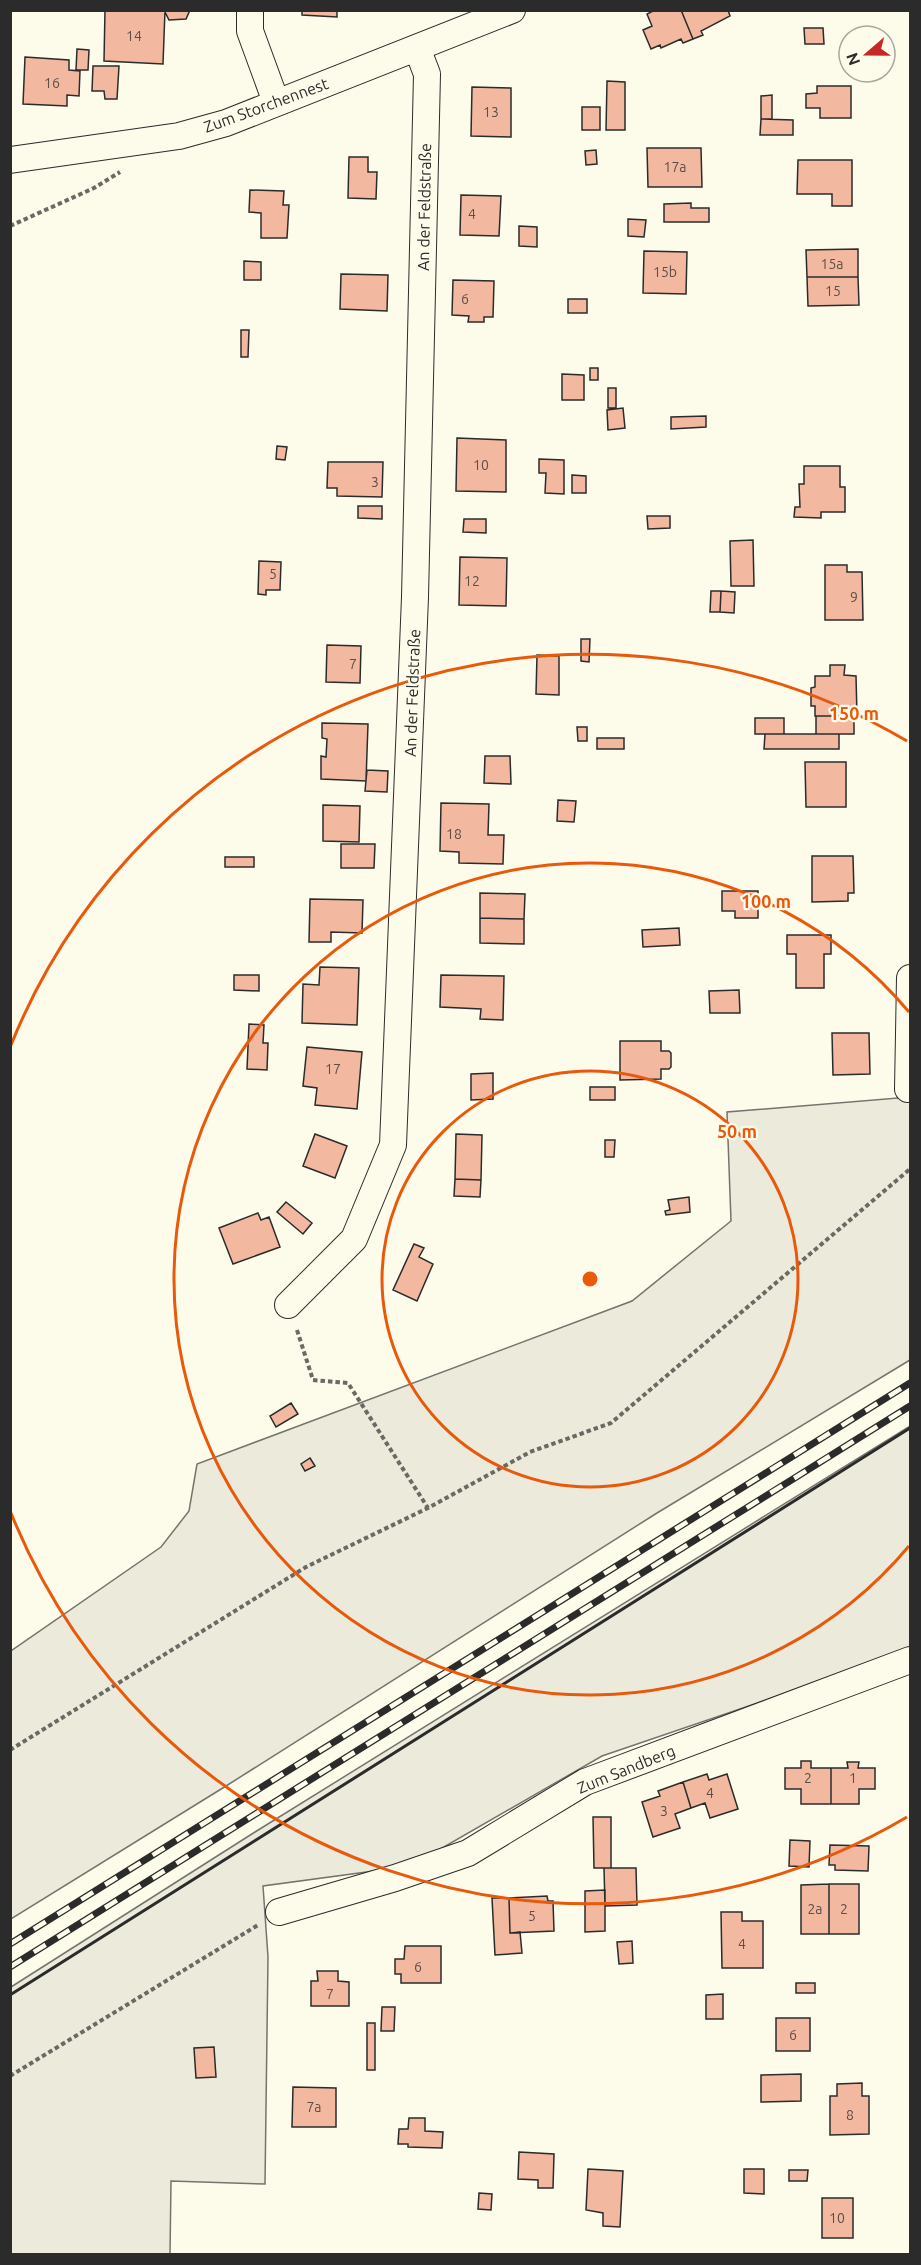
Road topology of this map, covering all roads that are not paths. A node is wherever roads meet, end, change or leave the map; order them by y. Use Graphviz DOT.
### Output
graph roads {
  1 [pos="250,10"];
  2 [pos="512,10"];
  3 [pos="417,48"];
  4 [pos="276,102"];
  5 [pos="10,160"];
  6 [pos="910,978"];
  7 [pos="908,1089"];
  8 [pos="288,1305"];
  9 [pos="910,1660"];
  10 [pos="279,1912"];
  1 -- 4 [label="street"];
  2 -- 3 [label="street, Zum Storchennest"];
  3 -- 4 [label="street, Zum Storchennest"];
  3 -- 8 [label="street, An der Feldstraße"];
  4 -- 5 [label="street, Zum Storchennest"];
  6 -- 7 [label="street"];
  9 -- 10 [label="street, Zum Sandberg"];
}
